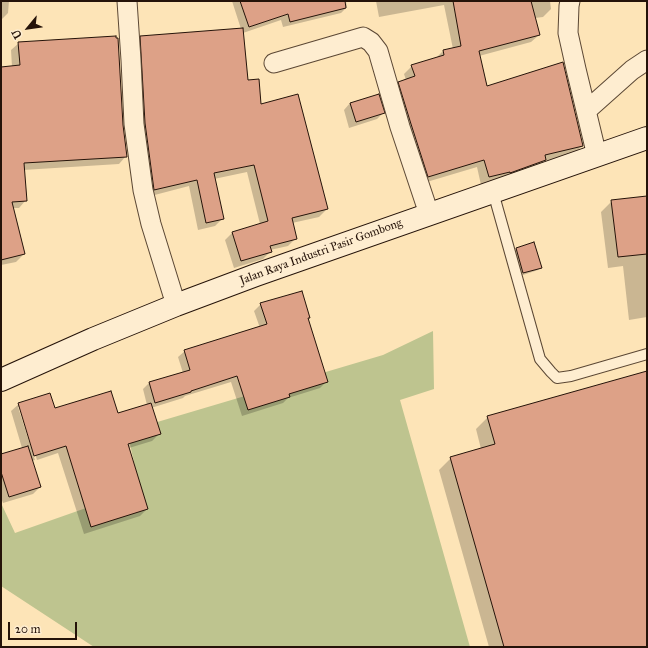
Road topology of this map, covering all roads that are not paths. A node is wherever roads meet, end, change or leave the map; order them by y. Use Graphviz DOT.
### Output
graph roads {
  1 [pos="127,1"];
  2 [pos="570,1"];
  3 [pos="647,60"];
  4 [pos="274,63"];
  5 [pos="586,112"];
  6 [pos="647,138"];
  7 [pos="597,156"];
  8 [pos="493,192"];
  9 [pos="429,214"];
  10 [pos="176,306"];
  11 [pos="647,354"];
  12 [pos="1,380"];
  1 -- 10 [label="street"];
  2 -- 5 [label="street"];
  3 -- 5 [label="street"];
  4 -- 9 [label="street"];
  5 -- 7 [label="street"];
  6 -- 7 [label="main road, Jalan Raya Industri Pasir Gombong"];
  7 -- 8 [label="main road, Jalan Raya Industri Pasir Gombong"];
  8 -- 9 [label="main road, Jalan Raya Industri Pasir Gombong"];
  8 -- 11 [label="lane"];
  9 -- 10 [label="main road, Jalan Raya Industri Pasir Gombong"];
  10 -- 12 [label="main road, Jalan Raya Industri Pasir Gombong"];
}
